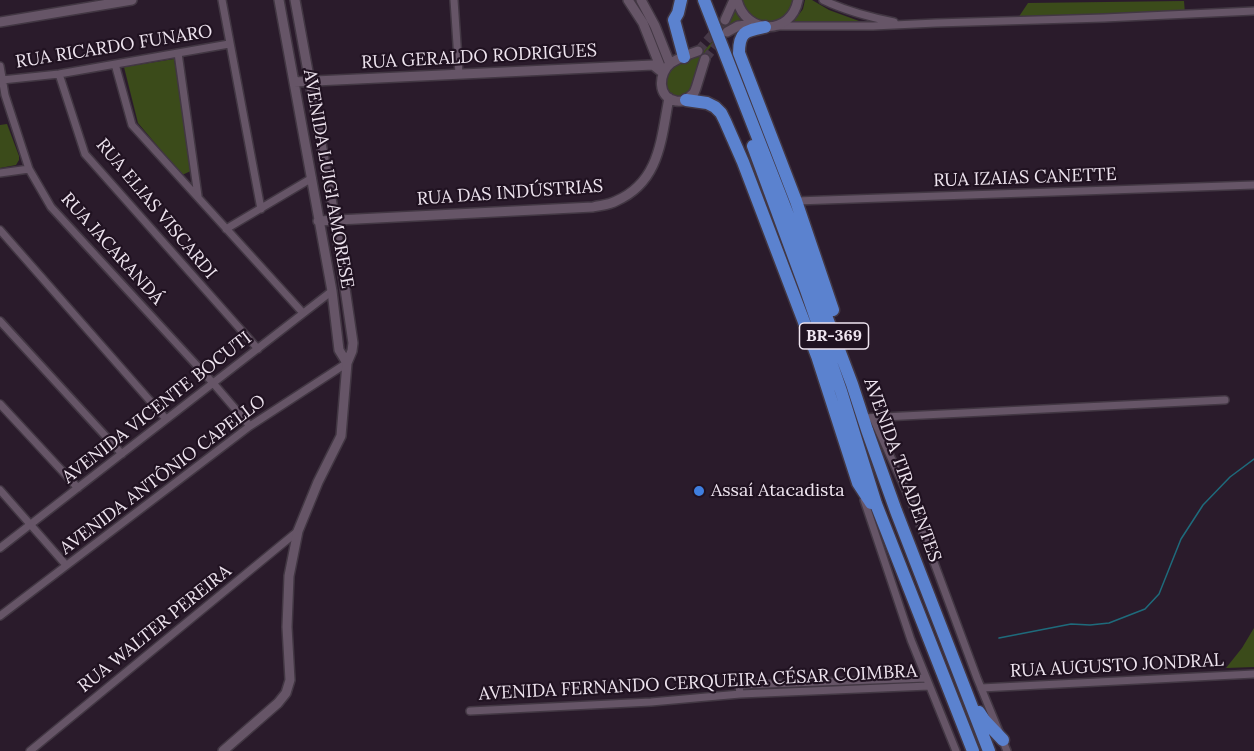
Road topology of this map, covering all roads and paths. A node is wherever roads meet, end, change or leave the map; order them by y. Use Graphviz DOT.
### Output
graph roads {
  1 [pos="132,0"];
  2 [pos="222,0"];
  3 [pos="279,0"];
  4 [pos="295,0"];
  5 [pos="454,0"];
  6 [pos="628,0"];
  7 [pos="641,0"];
  8 [pos="681,0"];
  9 [pos="696,0"];
  10 [pos="704,0"];
  11 [pos="736,0"];
  12 [pos="798,0"];
  13 [pos="823,0"];
  14 [pos="1254,11"];
  15 [pos="674,20"];
  16 [pos="725,20"];
  17 [pos="0,22"];
  18 [pos="905,24"];
  19 [pos="655,26"];
  20 [pos="764,26"];
  21 [pos="727,32"];
  22 [pos="229,44"];
  23 [pos="698,51"];
  24 [pos="178,53"];
  25 [pos="684,57"];
  26 [pos="705,60"];
  27 [pos="115,64"];
  28 [pos="670,64"];
  29 [pos="0,66"];
  30 [pos="663,73"];
  31 [pos="59,74"];
  32 [pos="459,74"];
  33 [pos="3,80"];
  34 [pos="309,81"];
  35 [pos="294,82"];
  36 [pos="669,98"];
  37 [pos="686,100"];
  38 [pos="29,169"];
  39 [pos="0,173"];
  40 [pos="195,175"];
  41 [pos="312,178"];
  42 [pos="183,180"];
  43 [pos="1254,185"];
  44 [pos="198,196"];
  45 [pos="796,201"];
  46 [pos="261,209"];
  47 [pos="335,220"];
  48 [pos="318,221"];
  49 [pos="226,229"];
  50 [pos="0,230"];
  51 [pos="806,290"];
  52 [pos="332,291"];
  53 [pos="303,313"];
  54 [pos="0,321"];
  55 [pos="258,349"];
  56 [pos="817,356"];
  57 [pos="347,363"];
  58 [pos="213,383"];
  59 [pos="852,384"];
  60 [pos="1225,400"];
  61 [pos="0,404"];
  62 [pos="868,418"];
  63 [pos="166,419"];
  64 [pos="250,426"];
  65 [pos="122,454"];
  66 [pos="858,483"];
  67 [pos="78,488"];
  68 [pos="0,490"];
  69 [pos="31,524"];
  70 [pos="885,524"];
  71 [pos="298,531"];
  72 [pos="0,548"];
  73 [pos="66,566"];
  74 [pos="0,616"];
  75 [pos="959,673"];
  76 [pos="1254,674"];
  77 [pos="926,678"];
  78 [pos="929,686"];
  79 [pos="981,688"];
  80 [pos="740,694"];
  81 [pos="470,711"];
  82 [pos="1005,746"];
  83 [pos="30,751"];
  84 [pos="223,751"];
  85 [pos="956,751"];
  86 [pos="973,751"];
  87 [pos="989,751"];
  1 -- 17 [label="street"];
  2 -- 22 [label="street"];
  3 -- 35 [label="street, AVENIDA LUIGI AMORESE"];
  4 -- 34 [label="street, AVENIDA LUIGI AMORESE"];
  5 -- 32 [label="street"];
  6 -- 30 [label="street"];
  7 -- 19 [label="street"];
  8 -- 15 [label="highway"];
  9 -- 51 [label="highway, AVENIDA TIRADENTES / BR-369"];
  10 -- 59 [label="highway, AVENIDA TIRADENTES / BR-369"];
  11 -- 16 [label="street"];
  11 -- 20 [label="street"];
  12 -- 20 [label="street"];
  13 -- 18 [label="street"];
  14 -- 18 [label="street"];
  15 -- 19 [label="street"];
  15 -- 25 [label="highway"];
  18 -- 20 [label="street"];
  19 -- 28 [label="street"];
  20 -- 21 [label="street"];
  20 -- 45 [label="highway"];
  22 -- 24 [label="street, RUA RICARDO FUNARO"];
  22 -- 46 [label="street"];
  23 -- 25 [label="street"];
  24 -- 27 [label="street, RUA RICARDO FUNARO"];
  24 -- 40 [label="street"];
  25 -- 28 [label="street"];
  26 -- 37 [label="street"];
  27 -- 31 [label="street, RUA RICARDO FUNARO"];
  27 -- 42 [label="street"];
  28 -- 30 [label="street"];
  29 -- 33 [label="street, RUA JACARANDÁ"];
  30 -- 32 [label="street, RUA GERALDO RODRIGUES"];
  30 -- 36 [label="street"];
  31 -- 33 [label="street, RUA RICARDO FUNARO"];
  31 -- 55 [label="street, RUA ELIAS VISCARDI"];
  32 -- 34 [label="street, RUA GERALDO RODRIGUES"];
  33 -- 38 [label="street, RUA JACARANDÁ"];
  34 -- 35 [label="street, RUA GERALDO RODRIGUES"];
  34 -- 47 [label="street, AVENIDA LUIGI AMORESE"];
  35 -- 41 [label="street, AVENIDA LUIGI AMORESE"];
  36 -- 37 [label="street"];
  36 -- 47 [label="street, RUA DAS INDÚSTRIAS"];
  37 -- 56 [label="highway"];
  38 -- 39 [label="street"];
  38 -- 58 [label="street, RUA JACARANDÁ"];
  40 -- 42 [label="street"];
  40 -- 44 [label="street"];
  41 -- 46 [label="street"];
  41 -- 48 [label="street, AVENIDA LUIGI AMORESE"];
  42 -- 44 [label="street"];
  43 -- 45 [label="street, RUA IZAIAS CANETTE"];
  44 -- 49 [label="street"];
  45 -- 59 [label="highway"];
  46 -- 49 [label="street"];
  47 -- 48 [label="street, RUA DAS INDÚSTRIAS"];
  47 -- 57 [label="street, AVENIDA LUIGI AMORESE"];
  48 -- 52 [label="street, AVENIDA LUIGI AMORESE"];
  49 -- 53 [label="street"];
  50 -- 63 [label="street"];
  51 -- 56 [label="highway"];
  51 -- 70 [label="highway, AVENIDA TIRADENTES / BR-369"];
  52 -- 53 [label="street, AVENIDA VICENTE BOCUTI"];
  52 -- 57 [label="street, AVENIDA LUIGI AMORESE"];
  53 -- 55 [label="street, AVENIDA VICENTE BOCUTI"];
  54 -- 65 [label="street"];
  55 -- 58 [label="street, AVENIDA VICENTE BOCUTI"];
  56 -- 66 [label="highway"];
  57 -- 64 [label="street, AVENIDA ANTÔNIO CAPELLO"];
  57 -- 71 [label="street, AVENIDA LUIGI AMORESE"];
  58 -- 63 [label="street, AVENIDA VICENTE BOCUTI"];
  58 -- 64 [label="street, RUA JACARANDÁ"];
  59 -- 62 [label="highway, AVENIDA TIRADENTES / BR-369"];
  60 -- 62 [label="street"];
  61 -- 67 [label="street"];
  62 -- 75 [label="highway, AVENIDA TIRADENTES / BR-369"];
  62 -- 79 [label="street"];
  63 -- 65 [label="street, AVENIDA VICENTE BOCUTI"];
  64 -- 73 [label="street, AVENIDA ANTÔNIO CAPELLO"];
  65 -- 67 [label="street, AVENIDA VICENTE BOCUTI"];
  66 -- 70 [label="highway"];
  66 -- 77 [label="street"];
  67 -- 69 [label="street, AVENIDA VICENTE BOCUTI"];
  68 -- 69 [label="street"];
  69 -- 72 [label="street, AVENIDA VICENTE BOCUTI"];
  69 -- 73 [label="street"];
  70 -- 86 [label="highway, AVENIDA TIRADENTES / BR-369"];
  71 -- 83 [label="street, RUA WALTER PEREIRA"];
  71 -- 84 [label="street, AVENIDA LUIGI AMORESE"];
  73 -- 74 [label="street, AVENIDA ANTÔNIO CAPELLO"];
  75 -- 82 [label="highway"];
  75 -- 87 [label="highway, AVENIDA TIRADENTES / BR-369"];
  76 -- 79 [label="street, RUA AUGUSTO JONDRAL"];
  77 -- 78 [label="street"];
  77 -- 80 [label="street"];
  78 -- 80 [label="street, AVENIDA FERNANDO CERQUEIRA CÉSAR COIMBRA"];
  78 -- 85 [label="street"];
  79 -- 82 [label="street"];
  80 -- 81 [label="street, AVENIDA FERNANDO CERQUEIRA CÉSAR COIMBRA"];
}
